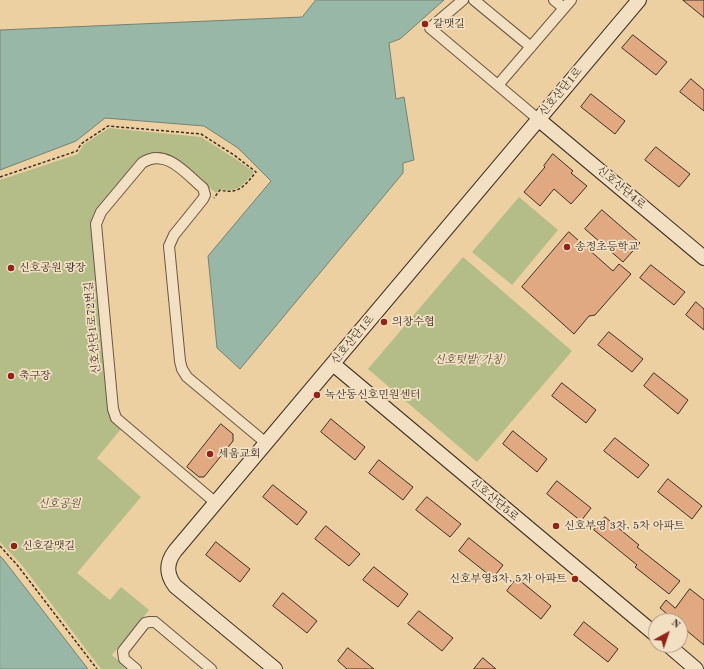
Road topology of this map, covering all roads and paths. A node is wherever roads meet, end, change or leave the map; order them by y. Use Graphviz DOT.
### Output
graph roads {
  1 [pos="463,0"];
  2 [pos="474,0"];
  3 [pos="554,0"];
  4 [pos="571,0"];
  5 [pos="639,0"];
  6 [pos="564,8"];
  7 [pos="531,47"];
  8 [pos="498,85"];
  9 [pos="538,119"];
  10 [pos="704,258"];
  11 [pos="333,364"];
  12 [pos="266,443"];
  13 [pos="216,503"];
  14 [pos="0,546"];
  15 [pos="648,628"];
  16 [pos="677,653"];
  17 [pos="97,669"];
  18 [pos="136,669"];
  19 [pos="211,669"];
  20 [pos="275,669"];
  21 [pos="696,669"];
  1 -- 8 [label="street"];
  2 -- 7 [label="street"];
  3 -- 6 [label="street"];
  4 -- 6 [label="street"];
  5 -- 9 [label="main road, 신호산단1로"];
  6 -- 7 [label="street"];
  7 -- 8 [label="street"];
  8 -- 9 [label="street"];
  9 -- 10 [label="main road, 신호산단4로"];
  9 -- 11 [label="main road, 신호산단1로"];
  11 -- 12 [label="main road, 신호산단1로"];
  11 -- 15 [label="main road, 신호산단5로"];
  12 -- 13 [label="main road, 신호산단1로"];
  12 -- 13 [label="street, 신호산단1로72번길"];
  13 -- 20 [label="main road, 신호산단1로"];
  14 -- 17 [label="path"];
  16 -- 21 [label="main road"];
  18 -- 19 [label="street"];
}
